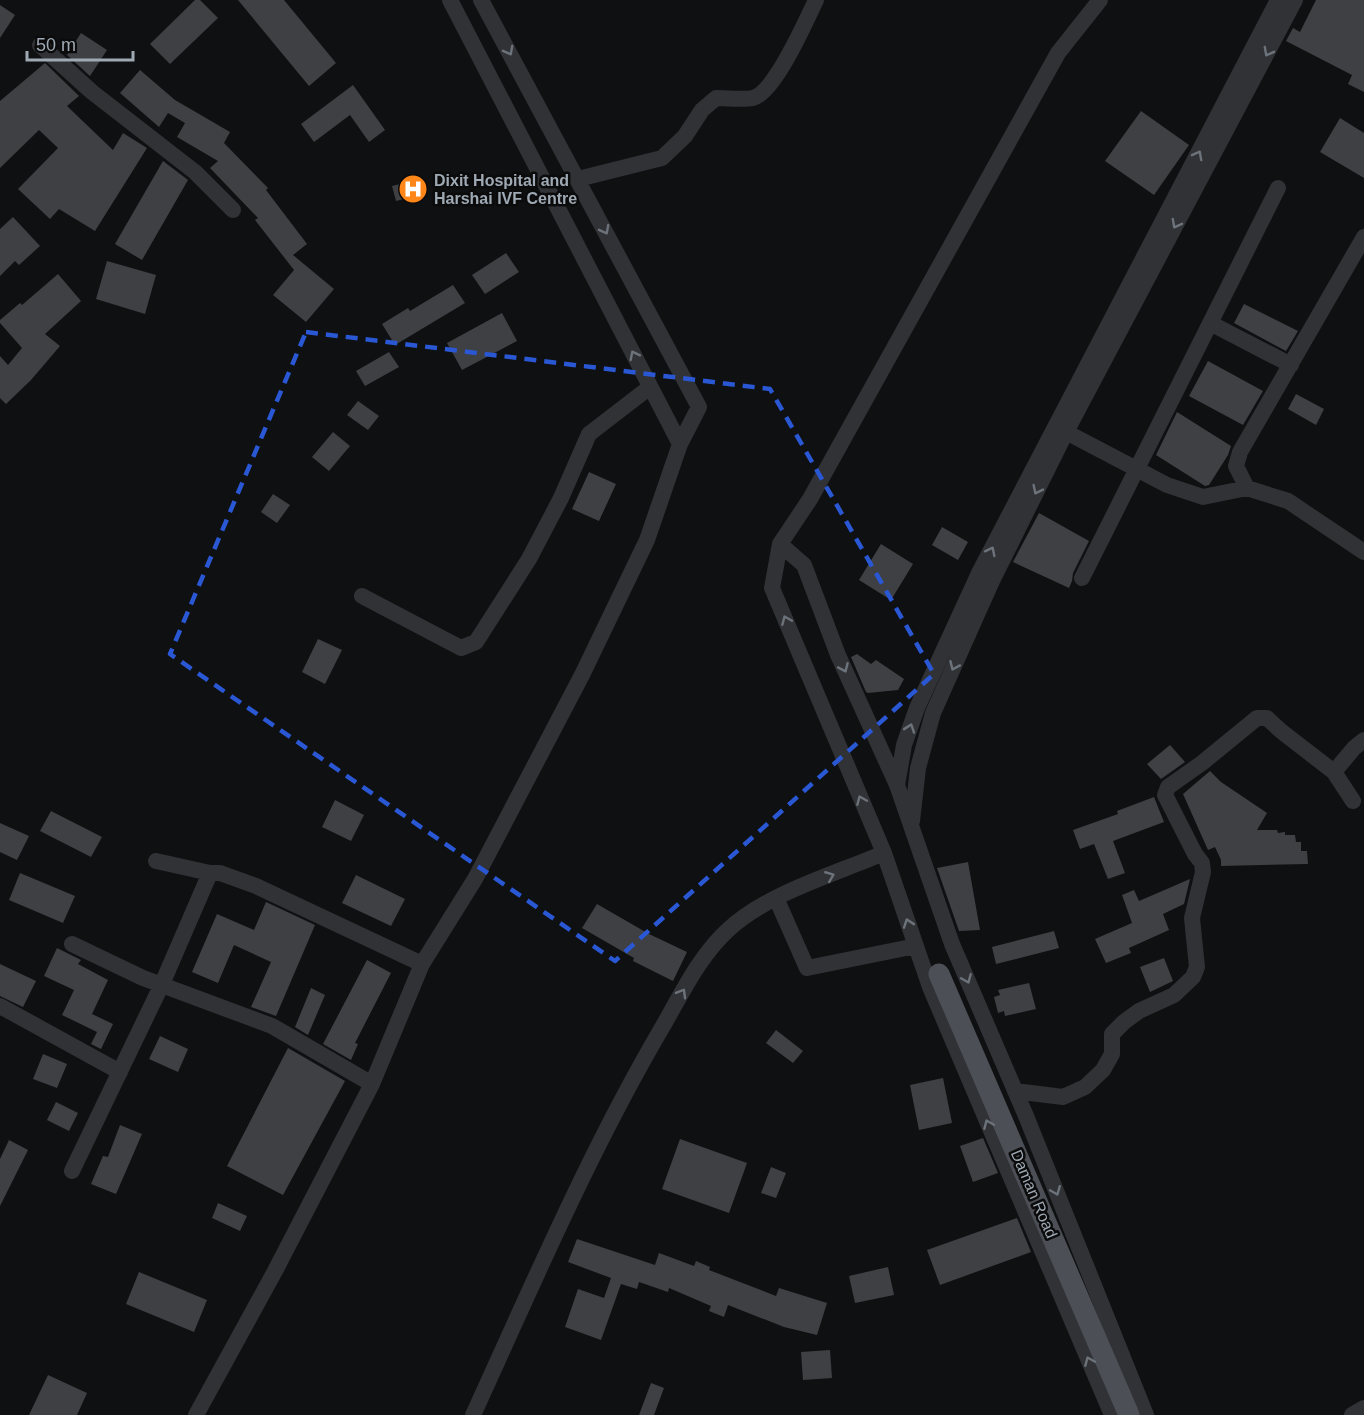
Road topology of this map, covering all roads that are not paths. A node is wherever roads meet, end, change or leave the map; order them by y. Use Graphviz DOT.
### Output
graph roads {
  1 [pos="450,0"];
  2 [pos="481,0"];
  3 [pos="816,0"];
  4 [pos="1100,0"];
  5 [pos="1278,0"];
  6 [pos="1295,0"];
  7 [pos="40,45"];
  8 [pos="1234,100"];
  9 [pos="578,178"];
  10 [pos="1278,188"];
  11 [pos="233,210"];
  12 [pos="1364,237"];
  13 [pos="1151,258"];
  14 [pos="1209,323"];
  15 [pos="1291,365"];
  16 [pos="650,387"];
  17 [pos="1066,432"];
  18 [pos="680,444"];
  19 [pos="1137,470"];
  20 [pos="1247,488"];
  21 [pos="780,544"];
  22 [pos="1364,552"];
  23 [pos="1082,578"];
  24 [pos="362,596"];
  25 [pos="1364,740"];
  26 [pos="1334,772"];
  27 [pos="897,785"];
  28 [pos="1353,801"];
  29 [pos="912,825"];
  30 [pos="884,854"];
  31 [pos="156,861"];
  32 [pos="210,873"];
  33 [pos="776,898"];
  34 [pos="72,944"];
  35 [pos="916,946"];
  36 [pos="422,963"];
  37 [pos="939,974"];
  38 [pos="162,984"];
  39 [pos="0,1006"];
  40 [pos="120,1072"];
  41 [pos="372,1084"];
  42 [pos="1015,1091"];
  43 [pos="72,1171"];
  44 [pos="1364,1408"];
  45 [pos="196,1415"];
  46 [pos="473,1415"];
  47 [pos="1112,1415"];
  48 [pos="1129,1415"];
  49 [pos="1146,1415"];
  50 [pos="1352,1415"];
  16 -- 1 [label="street, one-way"];
  2 -- 9 [label="street, one-way"];
  3 -- 9 [label="street"];
  4 -- 21 [label="street"];
  5 -- 8 [label="street"];
  6 -- 8 [label="street, one-way"];
  7 -- 11 [label="street"];
  8 -- 13 [label="street"];
  9 -- 18 [label="street, one-way"];
  10 -- 14 [label="street"];
  12 -- 15 [label="street"];
  13 -- 17 [label="street"];
  27 -- 13 [label="street, one-way"];
  14 -- 15 [label="street"];
  14 -- 19 [label="street"];
  15 -- 20 [label="street"];
  16 -- 18 [label="street"];
  16 -- 24 [label="street"];
  17 -- 19 [label="street"];
  17 -- 29 [label="street, one-way"];
  18 -- 36 [label="street"];
  19 -- 20 [label="street"];
  19 -- 23 [label="street"];
  20 -- 22 [label="street"];
  21 -- 27 [label="street, one-way"];
  30 -- 21 [label="street, one-way"];
  25 -- 26 [label="street"];
  26 -- 28 [label="street"];
  26 -- 42 [label="street"];
  27 -- 29 [label="street"];
  29 -- 42 [label="street, one-way"];
  33 -- 30 [label="street, one-way"];
  35 -- 30 [label="street, one-way"];
  31 -- 32 [label="street"];
  32 -- 36 [label="street"];
  32 -- 38 [label="street"];
  33 -- 35 [label="street"];
  46 -- 33 [label="street, one-way"];
  34 -- 38 [label="street"];
  47 -- 35 [label="street, one-way"];
  36 -- 41 [label="street"];
  37 -- 48 [label="main road, Daman Road"];
  38 -- 40 [label="street"];
  38 -- 41 [label="street"];
  39 -- 40 [label="street"];
  40 -- 43 [label="street"];
  41 -- 45 [label="street"];
  42 -- 49 [label="street, one-way"];
  44 -- 50 [label="street"];
}
